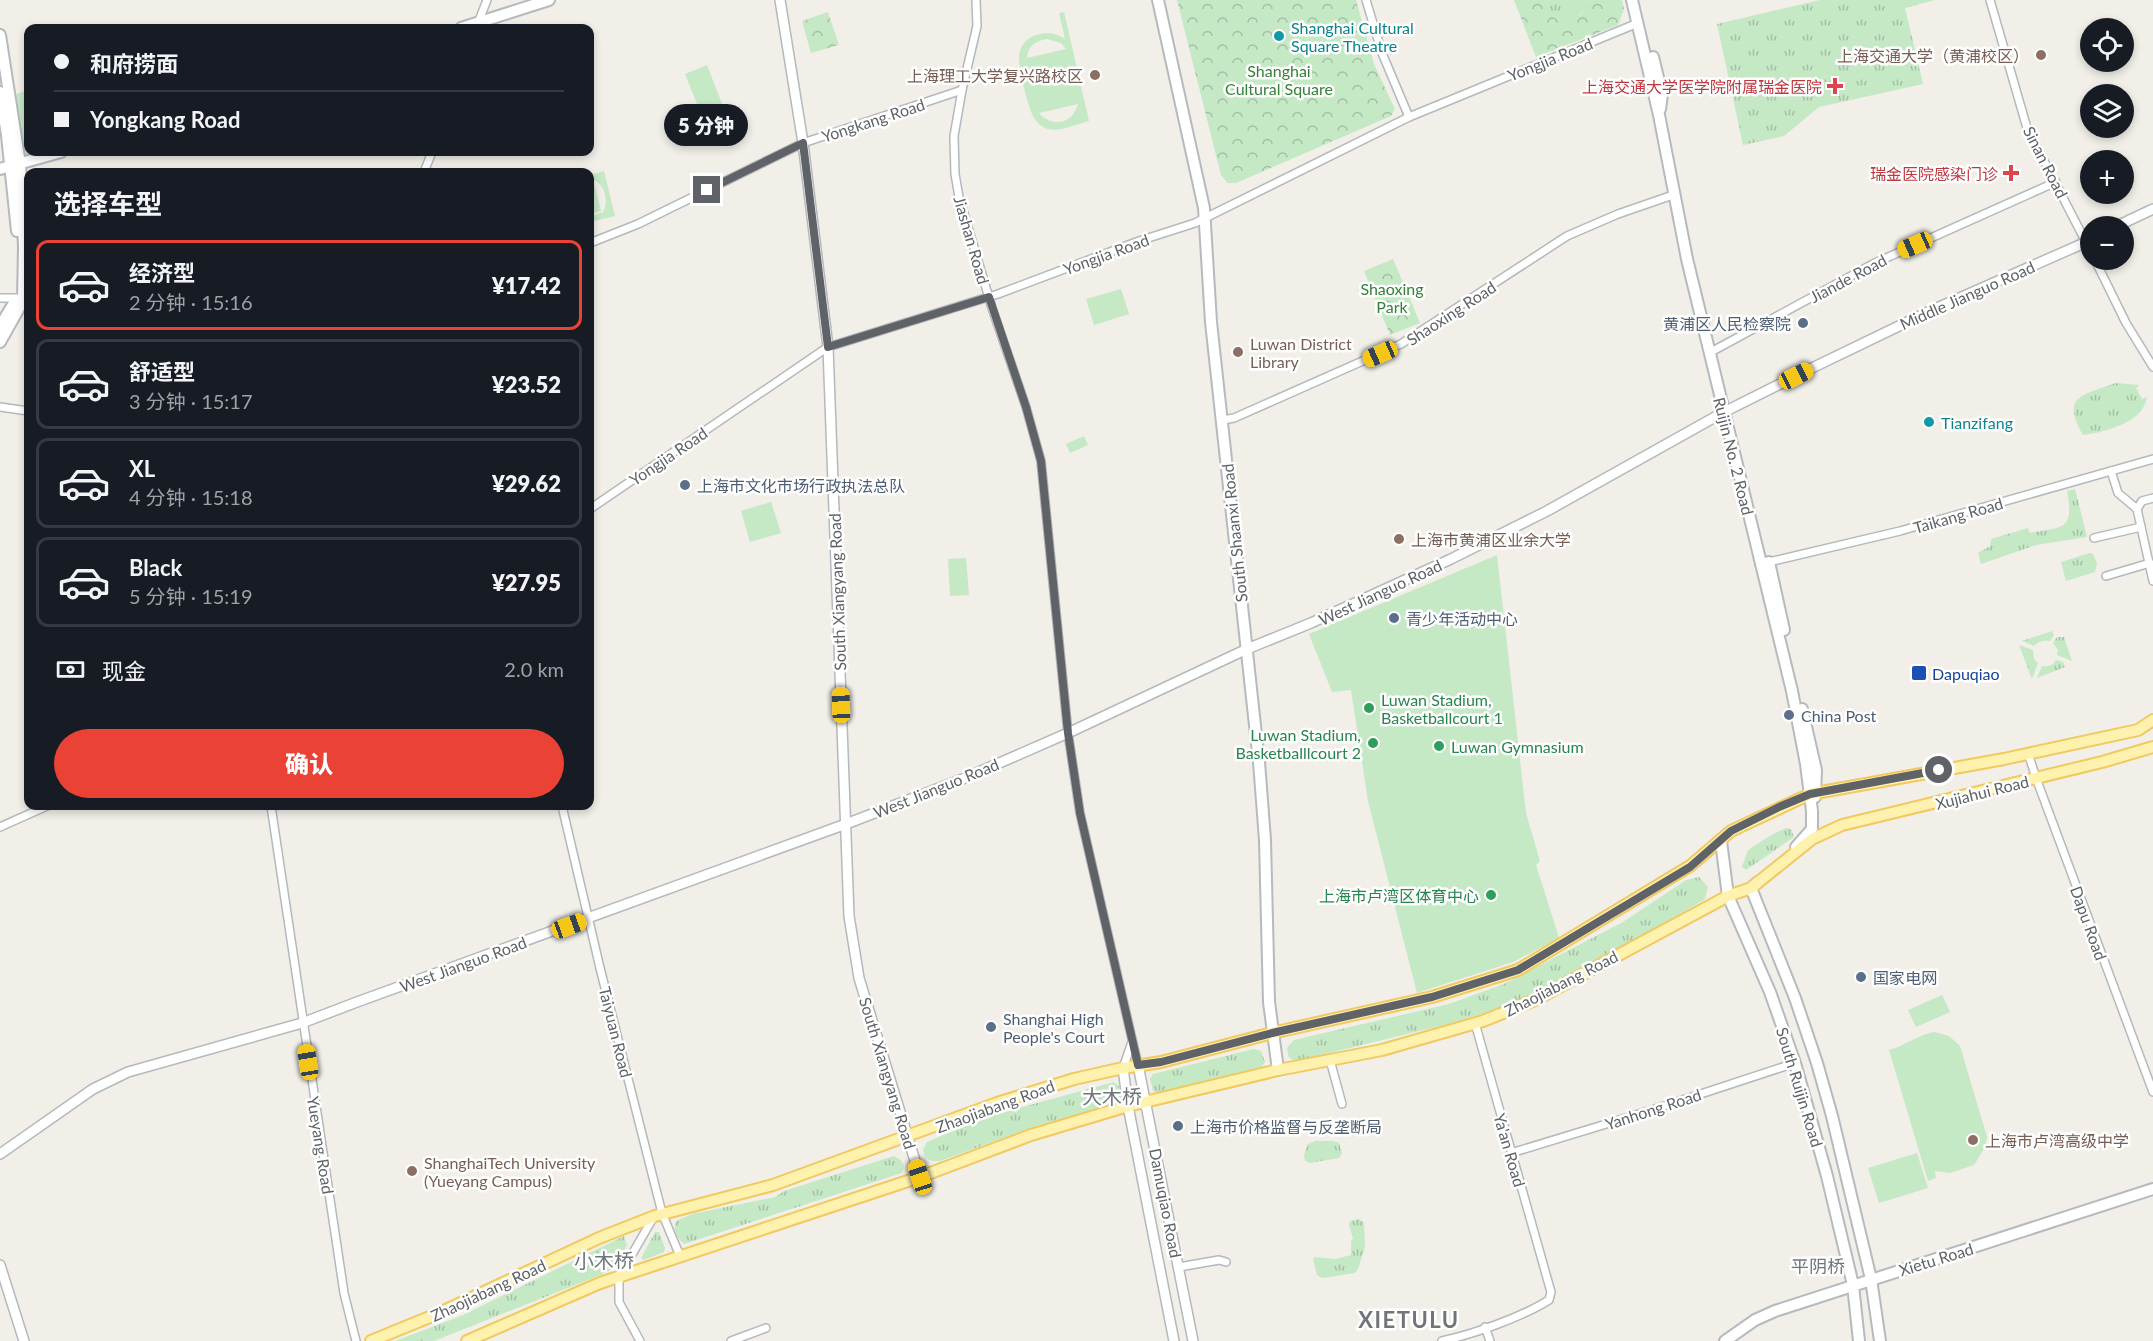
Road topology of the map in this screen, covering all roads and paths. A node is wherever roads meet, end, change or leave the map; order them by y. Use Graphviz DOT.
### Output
graph roads {
  1 [pos="487,0"];
  2 [pos="549,0"];
  3 [pos="780,0"];
  4 [pos="976,0"];
  5 [pos="1158,0"];
  6 [pos="1366,0"];
  7 [pos="1632,0"];
  8 [pos="1639,0"];
  9 [pos="1990,0"];
  10 [pos="1638,23"];
  11 [pos="478,24"];
  12 [pos="483,24"];
  13 [pos="0,35"];
  14 [pos="962,90"];
  15 [pos="0,92"];
  16 [pos="1659,115"];
  17 [pos="1409,117"];
  18 [pos="803,143"];
  19 [pos="46,156"];
  20 [pos="10,166"];
  21 [pos="2056,182"];
  22 [pos="1673,195"];
  23 [pos="2153,209"];
  24 [pos="1205,218"];
  25 [pos="2134,218"];
  26 [pos="2080,225"];
  27 [pos="594,241"];
  28 [pos="2080,245"];
  29 [pos="2100,270"];
  30 [pos="989,297"];
  31 [pos="0,298"];
  32 [pos="23,301"];
  33 [pos="0,326"];
  34 [pos="0,342"];
  35 [pos="828,347"];
  36 [pos="1709,353"];
  37 [pos="1844,353"];
  38 [pos="2153,367"];
  39 [pos="0,407"];
  40 [pos="24,410"];
  41 [pos="1724,412"];
  42 [pos="1223,420"];
  43 [pos="2153,459"];
  44 [pos="2111,471"];
  45 [pos="2153,498"];
  46 [pos="594,506"];
  47 [pos="2137,509"];
  48 [pos="2141,526"];
  49 [pos="2094,538"];
  50 [pos="1765,563"];
  51 [pos="2150,563"];
  52 [pos="2106,576"];
  53 [pos="2153,580"];
  54 [pos="1247,649"];
  55 [pos="2153,720"];
  56 [pos="1068,733"];
  57 [pos="2153,747"];
  58 [pos="2028,753"];
  59 [pos="2036,778"];
  60 [pos="1813,793"];
  61 [pos="38,810"];
  62 [pos="271,810"];
  63 [pos="563,810"];
  64 [pos="846,824"];
  65 [pos="0,827"];
  66 [pos="1812,839"];
  67 [pos="1721,841"];
  68 [pos="1751,888"];
  69 [pos="1728,896"];
  70 [pos="588,919"];
  71 [pos="302,1023"];
  72 [pos="1475,1023"];
  73 [pos="1272,1033"];
  74 [pos="1132,1042"];
  75 [pos="1330,1060"];
  76 [pos="1795,1063"];
  77 [pos="1138,1065"];
  78 [pos="1123,1068"];
  79 [pos="1278,1070"];
  80 [pos="2151,1082"];
  81 [pos="2153,1092"];
  82 [pos="1145,1103"];
  83 [pos="1342,1104"];
  84 [pos="1128,1106"];
  85 [pos="907,1137"];
  86 [pos="1511,1153"];
  87 [pos="0,1154"];
  88 [pos="920,1177"];
  89 [pos="2153,1189"];
  90 [pos="658,1214"];
  91 [pos="680,1256"];
  92 [pos="1226,1262"];
  93 [pos="0,1264"];
  94 [pos="1179,1268"];
  95 [pos="619,1277"];
  96 [pos="1871,1279"];
  97 [pos="1853,1285"];
  98 [pos="1485,1327"];
  99 [pos="766,1328"];
  100 [pos="24,1341"];
  101 [pos="356,1341"];
  102 [pos="371,1341"];
  103 [pos="467,1341"];
  104 [pos="640,1341"];
  105 [pos="731,1341"];
  106 [pos="1174,1341"];
  107 [pos="1193,1341"];
  108 [pos="1442,1341"];
  109 [pos="1490,1341"];
  110 [pos="1725,1341"];
  111 [pos="1859,1341"];
  112 [pos="1880,1341"];
  1 -- 11 [label="street"];
  2 -- 12 [label="main road"];
  3 -- 18 [label="street, South Xiangyang Road"];
  4 -- 14 [label="street, Jiashan Road"];
  5 -- 24 [label="main road, South Shaanxi Road"];
  6 -- 17 [label="street"];
  7 -- 10 [label="main road, Ruijin No. 2 Road"];
  8 -- 16 [label="main road"];
  9 -- 21 [label="street, Sinan Road"];
  10 -- 16 [label="main road, Ruijin No. 2 Road"];
  10 -- 17 [label="street, Yongjia Road"];
  13 -- 20 [label="main road"];
  14 -- 18 [label="street, Yongkang Road"];
  14 -- 30 [label="street, Jiashan Road"];
  15 -- 20 [label="main road"];
  16 -- 22 [label="main road, Ruijin No. 2 Road"];
  17 -- 24 [label="street, Yongjia Road"];
  18 -- 27 [label="street, Yongkang Road"];
  18 -- 35 [label="street, South Xiangyang Road"];
  19 -- 20 [label="main road"];
  20 -- 32 [label="main road"];
  21 -- 26 [label="street, Sinan Road"];
  21 -- 36 [label="street, Jiande Road"];
  22 -- 36 [label="main road, Ruijin No. 2 Road"];
  22 -- 42 [label="street, Shaoxing Road"];
  23 -- 25 [label="street"];
  24 -- 30 [label="street, Yongjia Road"];
  24 -- 42 [label="main road, South Shaanxi Road"];
  28 -- 37 [label="street, Middle Jianguo Road"];
  29 -- 38 [label="street"];
  30 -- 35 [label="street, Yongjia Road"];
  30 -- 56 [label="street, Jiashan Road"];
  31 -- 32 [label="street"];
  32 -- 33 [label="main road"];
  32 -- 34 [label="main road"];
  35 -- 46 [label="street, Yongjia Road"];
  35 -- 64 [label="street, South Xiangyang Road"];
  36 -- 41 [label="main road, Ruijin No. 2 Road"];
  37 -- 41 [label="street, West Jianguo Road"];
  39 -- 40 [label="street"];
  41 -- 50 [label="main road, Ruijin No. 2 Road"];
  41 -- 54 [label="street, West Jianguo Road"];
  42 -- 54 [label="main road, South Shaanxi Road"];
  43 -- 44 [label="street, Taikang Road"];
  44 -- 47 [label="street"];
  44 -- 50 [label="street, Taikang Road"];
  45 -- 47 [label="street"];
  47 -- 48 [label="street"];
  48 -- 49 [label="street"];
  48 -- 51 [label="street"];
  50 -- 60 [label="main road, Ruijin No. 2 Road"];
  51 -- 52 [label="street"];
  51 -- 53 [label="street"];
  54 -- 56 [label="street, West Jianguo Road"];
  54 -- 73 [label="main road, South Shaanxi Road"];
  55 -- 58 [label="main road, Xujiahui Road"];
  56 -- 64 [label="street, West Jianguo Road"];
  56 -- 74 [label="street, Jiashan Road"];
  57 -- 59 [label="main road, Xujiahui Road"];
  58 -- 59 [label="street, Dapu Road"];
  58 -- 60 [label="main road, Xujiahui Road"];
  59 -- 66 [label="main road, Xujiahui Road"];
  59 -- 80 [label="street, Dapu Road"];
  60 -- 67 [label="main road, Zhaojiabang Road"];
  60 -- 68 [label="main road, Ruijin No. 2 Road"];
  61 -- 65 [label="street"];
  62 -- 71 [label="street, Yueyang Road"];
  63 -- 70 [label="street, Taiyuan Road"];
  64 -- 70 [label="street, West Jianguo Road"];
  64 -- 85 [label="street, South Xiangyang Road"];
  66 -- 68 [label="main road, Zhaojiabang Road"];
  67 -- 69 [label="main road, South Ruijin Road"];
  67 -- 73 [label="main road, Zhaojiabang Road"];
  68 -- 69 [label="main road, Zhaojiabang Road"];
  68 -- 96 [label="main road, South Ruijin Road"];
  69 -- 72 [label="main road, Zhaojiabang Road"];
  69 -- 76 [label="main road, South Ruijin Road"];
  70 -- 71 [label="street, West Jianguo Road"];
  70 -- 90 [label="street, Taiyuan Road"];
  71 -- 87 [label="street, West Jianguo Road"];
  71 -- 101 [label="street, Yueyang Road"];
  72 -- 75 [label="main road, Zhaojiabang Road"];
  72 -- 86 [label="street, Ya'an Road"];
  73 -- 77 [label="main road, Zhaojiabang Road"];
  73 -- 79 [label="main road, South Shaanxi Road"];
  74 -- 77 [label="street, Jiashan Road"];
  74 -- 78 [label="street"];
  75 -- 79 [label="main road, Zhaojiabang Road"];
  75 -- 83 [label="street"];
  76 -- 86 [label="street, Yanhong Road"];
  76 -- 97 [label="main road, South Ruijin Road"];
  77 -- 78 [label="main road, Zhaojiabang Road"];
  77 -- 82 [label="street, Damuqiao Road"];
  78 -- 84 [label="street, Damuqiao Road"];
  78 -- 85 [label="main road, Zhaojiabang Road"];
  79 -- 82 [label="main road, Zhaojiabang Road"];
  80 -- 81 [label="street, Dapu Road"];
  82 -- 84 [label="main road, Zhaojiabang Road"];
  82 -- 94 [label="street, Damuqiao Road"];
  84 -- 88 [label="main road, Zhaojiabang Road"];
  84 -- 106 [label="street, Damuqiao Road"];
  85 -- 88 [label="street, South Xiangyang Road"];
  85 -- 90 [label="main road, Zhaojiabang Road"];
  86 -- 98 [label="street, Ya'an Road"];
  88 -- 91 [label="main road, Zhaojiabang Road"];
  89 -- 96 [label="main road, Xietu Road"];
  90 -- 91 [label="street, Taiyuan Road"];
  90 -- 95 [label="street"];
  90 -- 102 [label="main road, Zhaojiabang Road"];
  91 -- 95 [label="main road, Zhaojiabang Road"];
  92 -- 94 [label="street"];
  93 -- 100 [label="street"];
  94 -- 107 [label="street, Damuqiao Road"];
  95 -- 103 [label="main road, Zhaojiabang Road"];
  95 -- 104 [label="street"];
  96 -- 97 [label="main road, Xietu Road"];
  96 -- 112 [label="main road, South Ruijin Road"];
  97 -- 110 [label="main road, Xietu Road"];
  97 -- 111 [label="main road, South Ruijin Road"];
  98 -- 108 [label="street"];
  98 -- 109 [label="street"];
  99 -- 105 [label="street"];
}
